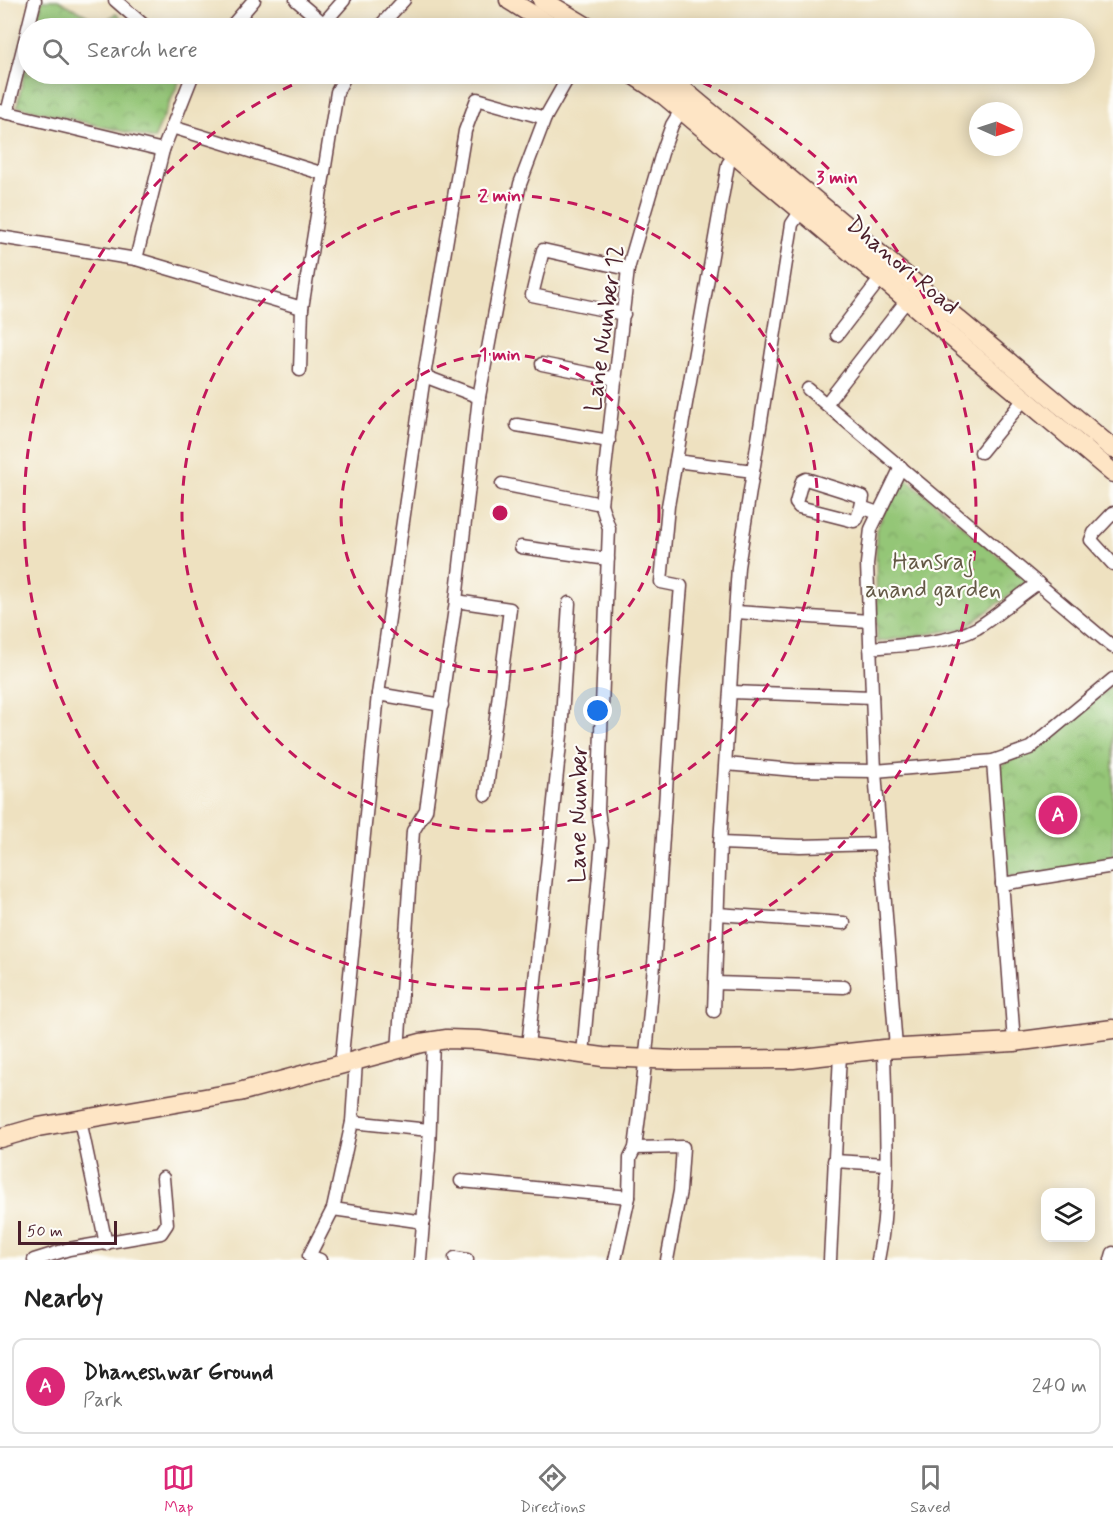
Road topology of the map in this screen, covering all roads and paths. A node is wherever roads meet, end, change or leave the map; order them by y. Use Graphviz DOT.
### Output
graph roads {
  1 [pos="34,0"];
  2 [pos="115,0"];
  3 [pos="254,0"];
  4 [pos="296,0"];
  5 [pos="344,0"];
  6 [pos="404,0"];
  7 [pos="509,0"];
  8 [pos="542,0"];
  9 [pos="29,18"];
  10 [pos="136,18"];
  11 [pos="239,18"];
  12 [pos="317,18"];
  13 [pos="332,18"];
  14 [pos="387,18"];
  15 [pos="538,18"];
  16 [pos="572,18"];
  17 [pos="18,58"];
  18 [pos="190,84"];
  19 [pos="341,84"];
  20 [pos="564,84"];
  21 [pos="649,84"];
  22 [pos="677,84"];
  23 [pos="690,94"];
  24 [pos="681,111"];
  25 [pos="3,112"];
  26 [pos="545,117"];
  27 [pos="172,126"];
  28 [pos="740,148"];
  29 [pos="163,150"];
  30 [pos="324,174"];
  31 [pos="806,204"];
  32 [pos="0,237"];
  33 [pos="136,259"];
  34 [pos="628,269"];
  35 [pos="882,278"];
  36 [pos="907,300"];
  37 [pos="302,308"];
  38 [pos="934,311"];
  39 [pos="624,314"];
  40 [pos="837,335"];
  41 [pos="542,364"];
  42 [pos="300,370"];
  43 [pos="424,376"];
  44 [pos="616,380"];
  45 [pos="808,389"];
  46 [pos="479,398"];
  47 [pos="1025,398"];
  48 [pos="826,404"];
  49 [pos="517,426"];
  50 [pos="609,441"];
  51 [pos="1113,449"];
  52 [pos="981,452"];
  53 [pos="676,461"];
  54 [pos="901,467"];
  55 [pos="753,471"];
  56 [pos="1113,472"];
  57 [pos="502,484"];
  58 [pos="601,504"];
  59 [pos="861,507"];
  60 [pos="878,513"];
  61 [pos="1113,513"];
  62 [pos="521,547"];
  63 [pos="608,559"];
  64 [pos="1113,564"];
  65 [pos="1038,583"];
  66 [pos="456,601"];
  67 [pos="570,603"];
  68 [pos="736,612"];
  69 [pos="869,621"];
  70 [pos="1113,647"];
  71 [pos="870,648"];
  72 [pos="1113,679"];
  73 [pos="732,692"];
  74 [pos="378,694"];
  75 [pos="872,697"];
  76 [pos="442,705"];
  77 [pos="993,761"];
  78 [pos="726,765"];
  79 [pos="875,771"];
  80 [pos="486,795"];
  81 [pos="720,843"];
  82 [pos="881,844"];
  83 [pos="1113,866"];
  84 [pos="1002,884"];
  85 [pos="717,914"];
  86 [pos="844,923"];
  87 [pos="715,983"];
  88 [pos="844,987"];
  89 [pos="714,1011"];
  90 [pos="1113,1029"];
  91 [pos="434,1041"];
  92 [pos="1014,1042"];
  93 [pos="528,1046"];
  94 [pos="890,1048"];
  95 [pos="398,1051"];
  96 [pos="583,1054"];
  97 [pos="840,1054"];
  98 [pos="647,1059"];
  99 [pos="348,1063"];
  100 [pos="80,1120"];
  101 [pos="352,1122"];
  102 [pos="429,1130"];
  103 [pos="0,1138"];
  104 [pos="635,1148"];
  105 [pos="834,1161"];
  106 [pos="886,1164"];
  107 [pos="163,1178"];
  108 [pos="461,1181"];
  109 [pos="628,1197"];
  110 [pos="333,1209"];
  111 [pos="424,1222"];
  112 [pos="106,1244"];
  113 [pos="1113,1253"];
  114 [pos="34,1260"];
  115 [pos="320,1260"];
  116 [pos="420,1260"];
  117 [pos="615,1260"];
  118 [pos="667,1260"];
  119 [pos="830,1260"];
  120 [pos="878,1260"];
  121 [pos="1111,1260"];
  1 -- 9 [label="street"];
  2 -- 10 [label="street"];
  3 -- 11 [label="street"];
  4 -- 12 [label="street"];
  5 -- 13 [label="street"];
  6 -- 14 [label="street"];
  7 -- 15 [label="main road"];
  8 -- 16 [label="main road"];
  17 -- 25 [label="street"];
  18 -- 27 [label="street"];
  19 -- 30 [label="street"];
  20 -- 26 [label="street"];
  21 -- 24 [label="main road, Dhanori Road"];
  22 -- 23 [label="main road, Dhanori Road"];
  23 -- 24 [label="street, Lane Number 12"];
  23 -- 28 [label="main road, Dhanori Road"];
  24 -- 28 [label="main road, Dhanori Road"];
  24 -- 34 [label="street, Lane Number 12"];
  25 -- 29 [label="street"];
  26 -- 43 [label="street"];
  26 -- 46 [label="street"];
  27 -- 29 [label="street"];
  27 -- 30 [label="street"];
  28 -- 31 [label="main road, Dhanori Road"];
  28 -- 53 [label="street"];
  29 -- 33 [label="street"];
  30 -- 37 [label="street"];
  31 -- 35 [label="main road, Dhanori Road"];
  31 -- 38 [label="main road, Dhanori Road"];
  31 -- 55 [label="street"];
  32 -- 33 [label="street"];
  33 -- 37 [label="street"];
  34 -- 39 [label="street, Lane Number 12"];
  34 -- 39 [label="street"];
  35 -- 36 [label="main road, Dhanori Road"];
  35 -- 40 [label="street"];
  36 -- 38 [label="main road, Dhanori Road"];
  36 -- 48 [label="street"];
  37 -- 42 [label="street"];
  38 -- 47 [label="main road, Dhanori Road"];
  38 -- 51 [label="main road, Dhanori Road"];
  39 -- 44 [label="street, Lane Number 12"];
  41 -- 44 [label="street"];
  43 -- 46 [label="street"];
  43 -- 74 [label="street"];
  44 -- 50 [label="street, Lane Number 12"];
  45 -- 48 [label="street"];
  46 -- 66 [label="street"];
  47 -- 52 [label="street"];
  47 -- 56 [label="main road, Dhanori Road"];
  48 -- 54 [label="street"];
  49 -- 50 [label="street"];
  50 -- 58 [label="street, Lane Number 12"];
  53 -- 55 [label="street"];
  53 -- 98 [label="street"];
  54 -- 60 [label="street"];
  54 -- 65 [label="street"];
  55 -- 68 [label="street"];
  57 -- 58 [label="street"];
  58 -- 63 [label="street, Lane Number"];
  59 -- 59 [label="street"];
  59 -- 60 [label="street"];
  60 -- 69 [label="street"];
  61 -- 64 [label="street"];
  62 -- 63 [label="street"];
  63 -- 96 [label="street, Lane Number"];
  65 -- 70 [label="street"];
  65 -- 71 [label="street"];
  66 -- 76 [label="street"];
  66 -- 80 [label="street"];
  67 -- 93 [label="street"];
  68 -- 69 [label="street"];
  68 -- 73 [label="street"];
  69 -- 71 [label="street"];
  71 -- 75 [label="street"];
  72 -- 77 [label="street"];
  73 -- 75 [label="street"];
  73 -- 78 [label="street"];
  74 -- 76 [label="street"];
  74 -- 99 [label="street"];
  75 -- 79 [label="street"];
  76 -- 95 [label="street"];
  77 -- 79 [label="street"];
  77 -- 84 [label="street"];
  78 -- 79 [label="street"];
  78 -- 81 [label="street"];
  79 -- 82 [label="street"];
  81 -- 82 [label="street"];
  81 -- 85 [label="street"];
  82 -- 94 [label="street"];
  83 -- 84 [label="street"];
  84 -- 92 [label="street"];
  85 -- 86 [label="street"];
  85 -- 87 [label="street"];
  87 -- 88 [label="street"];
  87 -- 89 [label="street"];
  90 -- 92 [label="main road"];
  91 -- 93 [label="main road"];
  91 -- 95 [label="main road"];
  91 -- 102 [label="street"];
  92 -- 94 [label="main road"];
  93 -- 96 [label="main road"];
  94 -- 97 [label="main road"];
  94 -- 106 [label="street"];
  95 -- 99 [label="main road"];
  96 -- 98 [label="main road"];
  97 -- 98 [label="main road"];
  97 -- 105 [label="street"];
  98 -- 104 [label="street"];
  99 -- 100 [label="main road"];
  99 -- 101 [label="street"];
  100 -- 103 [label="main road"];
  100 -- 112 [label="street"];
  101 -- 102 [label="street"];
  101 -- 110 [label="street"];
  102 -- 111 [label="street"];
  104 -- 109 [label="street"];
  104 -- 118 [label="street"];
  105 -- 106 [label="street"];
  105 -- 119 [label="street"];
  106 -- 120 [label="street"];
  107 -- 112 [label="street"];
  108 -- 109 [label="street"];
  109 -- 117 [label="street"];
  110 -- 111 [label="street"];
  110 -- 115 [label="street"];
  111 -- 116 [label="street"];
  112 -- 114 [label="street"];
  113 -- 121 [label="street"];
}
